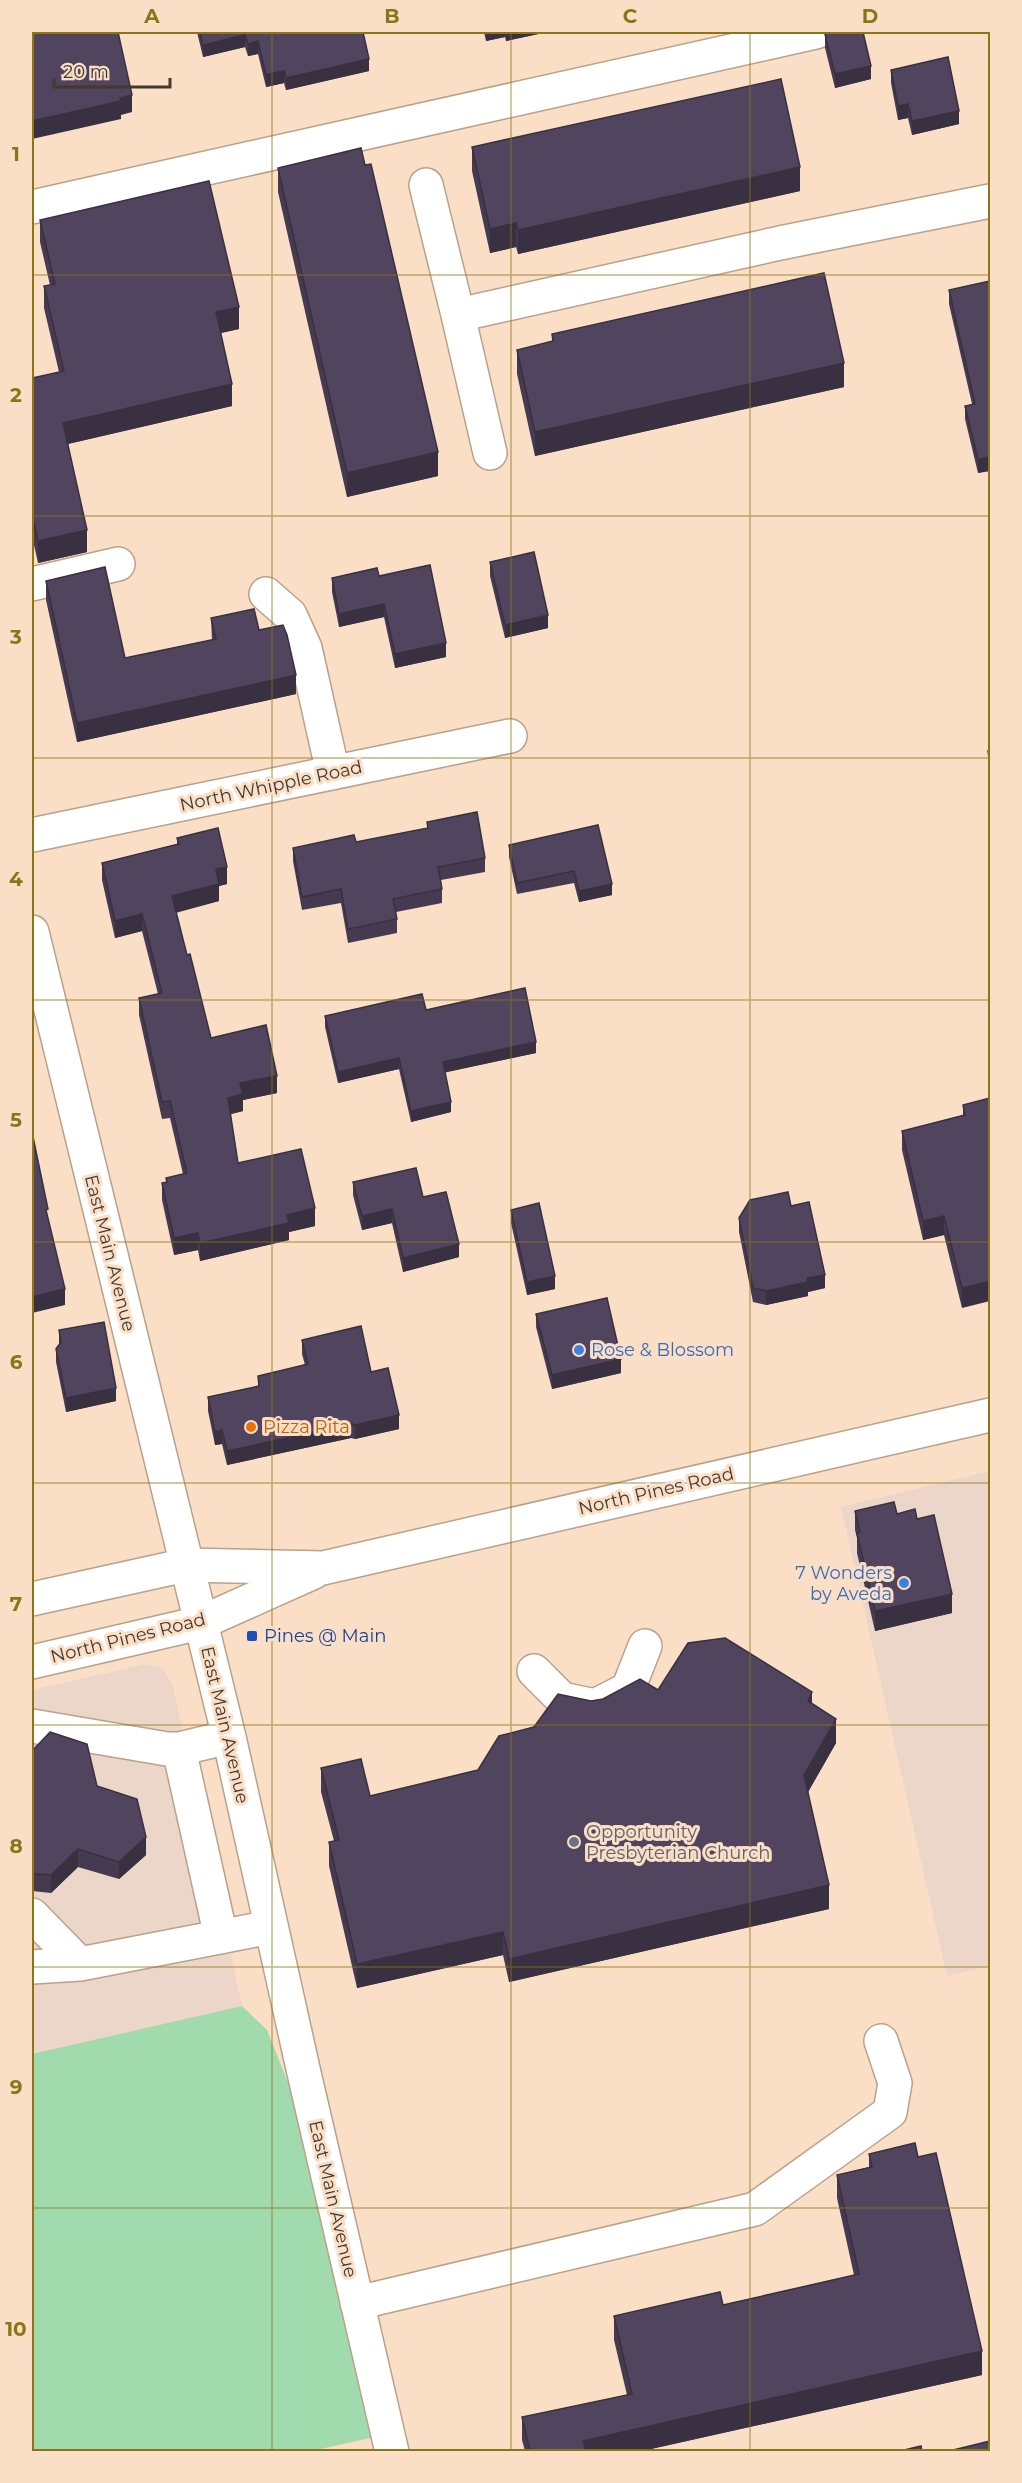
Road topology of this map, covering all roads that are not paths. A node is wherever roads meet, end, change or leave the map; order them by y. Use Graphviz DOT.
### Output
graph roads {
  1 [pos="816,32"];
  2 [pos="426,185"];
  3 [pos="990,201"];
  4 [pos="32,207"];
  5 [pos="458,315"];
  6 [pos="490,453"];
  7 [pos="118,564"];
  8 [pos="32,584"];
  9 [pos="266,594"];
  10 [pos="510,736"];
  11 [pos="333,773"];
  12 [pos="32,836"];
  13 [pos="32,932"];
  14 [pos="990,1415"];
  15 [pos="186,1565"];
  16 [pos="322,1568"];
  17 [pos="32,1599"];
  18 [pos="201,1623"];
  19 [pos="645,1646"];
  20 [pos="32,1662"];
  21 [pos="534,1671"];
  22 [pos="32,1726"];
  23 [pos="229,1737"];
  24 [pos="179,1749"];
  25 [pos="32,1915"];
  26 [pos="271,1927"];
  27 [pos="221,1937"];
  28 [pos="80,1964"];
  29 [pos="32,1967"];
  30 [pos="882,2041"];
  31 [pos="357,2303"];
  32 [pos="392,2451"];
  1 -- 4 [label="street"];
  2 -- 5 [label="street"];
  3 -- 5 [label="street"];
  5 -- 6 [label="street"];
  7 -- 8 [label="street"];
  9 -- 11 [label="street"];
  10 -- 11 [label="street, North Whipple Road"];
  11 -- 12 [label="street, North Whipple Road"];
  13 -- 15 [label="street, East Main Avenue"];
  14 -- 16 [label="street, North Pines Road"];
  15 -- 16 [label="street, North Pines Road"];
  15 -- 17 [label="street, North Pines Road"];
  15 -- 18 [label="street, East Main Avenue"];
  16 -- 18 [label="street, North Pines Road"];
  18 -- 20 [label="street, North Pines Road"];
  18 -- 23 [label="street, East Main Avenue"];
  19 -- 21 [label="street"];
  22 -- 24 [label="street"];
  23 -- 24 [label="street"];
  23 -- 26 [label="street, East Main Avenue"];
  24 -- 27 [label="street"];
  25 -- 28 [label="street"];
  26 -- 27 [label="street"];
  26 -- 31 [label="street, East Main Avenue"];
  27 -- 28 [label="street"];
  28 -- 29 [label="street"];
  30 -- 31 [label="street"];
  31 -- 32 [label="street, East Main Avenue"];
}
